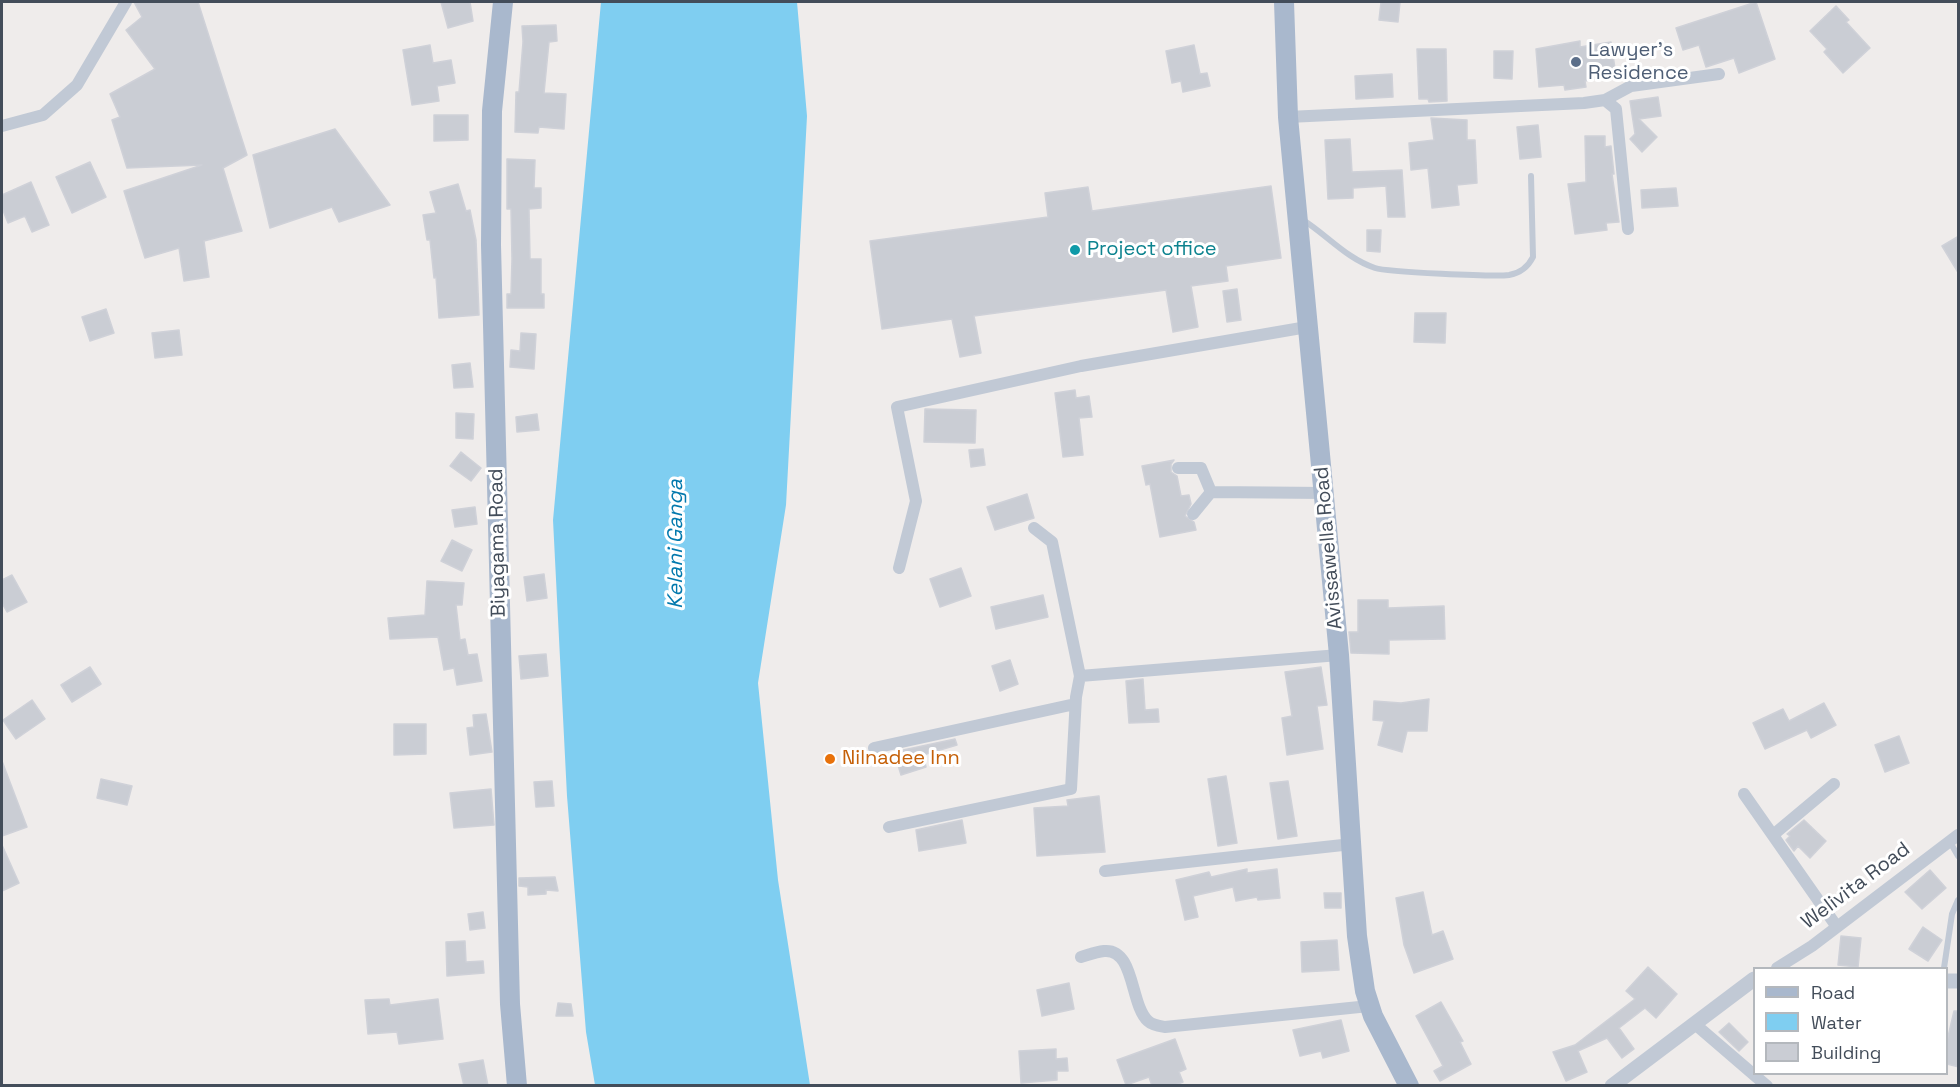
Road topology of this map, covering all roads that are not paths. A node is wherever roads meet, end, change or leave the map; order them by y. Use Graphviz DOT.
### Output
graph roads {
  1 [pos="126,2"];
  2 [pos="503,2"];
  3 [pos="1284,2"];
  4 [pos="1719,74"];
  5 [pos="1605,100"];
  6 [pos="1288,117"];
  7 [pos="2,126"];
  8 [pos="1531,176"];
  9 [pos="1297,216"];
  10 [pos="1628,229"];
  11 [pos="1307,327"];
  12 [pos="1178,468"];
  13 [pos="1211,492"];
  14 [pos="1325,493"];
  15 [pos="1193,514"];
  16 [pos="1034,528"];
  17 [pos="899,568"];
  18 [pos="1339,655"];
  19 [pos="1080,676"];
  20 [pos="1076,704"];
  21 [pos="874,748"];
  22 [pos="1834,784"];
  23 [pos="1744,794"];
  24 [pos="889,827"];
  25 [pos="1773,835"];
  26 [pos="1954,839"];
  27 [pos="1352,844"];
  28 [pos="1959,856"];
  29 [pos="1105,871"];
  30 [pos="1959,900"];
  31 [pos="1837,927"];
  32 [pos="1081,957"];
  33 [pos="1780,967"];
  34 [pos="1944,967"];
  35 [pos="1753,981"];
  36 [pos="1370,1006"];
  37 [pos="1696,1025"];
  38 [pos="1753,1074"];
  39 [pos="1754,1075"];
  40 [pos="1618,1081"];
  41 [pos="517,1086"];
  42 [pos="1409,1086"];
  43 [pos="1767,1086"];
  1 -- 7 [label="street"];
  2 -- 41 [label="main road, Biyagama Road"];
  3 -- 6 [label="main road, Avissawella Road"];
  4 -- 5 [label="street"];
  5 -- 6 [label="street"];
  5 -- 10 [label="street"];
  6 -- 9 [label="main road, Avissawella Road"];
  8 -- 9 [label="lane"];
  9 -- 11 [label="main road, Avissawella Road"];
  11 -- 14 [label="main road, Avissawella Road"];
  11 -- 17 [label="street"];
  12 -- 13 [label="street"];
  13 -- 14 [label="street"];
  13 -- 15 [label="street"];
  14 -- 18 [label="main road, Avissawella Road"];
  16 -- 19 [label="street"];
  18 -- 19 [label="street"];
  18 -- 27 [label="main road, Avissawella Road"];
  19 -- 20 [label="street"];
  20 -- 21 [label="street"];
  20 -- 24 [label="street"];
  22 -- 25 [label="street"];
  23 -- 25 [label="street"];
  25 -- 31 [label="street"];
  26 -- 28 [label="lane"];
  26 -- 31 [label="street, Welivita Road"];
  27 -- 29 [label="street"];
  27 -- 36 [label="main road, Avissawella Road"];
  30 -- 34 [label="lane"];
  31 -- 33 [label="street, Welivita Road"];
  32 -- 36 [label="street"];
  35 -- 37 [label="street"];
  36 -- 42 [label="main road, Avissawella Road"];
  37 -- 38 [label="street"];
  37 -- 40 [label="street"];
  39 -- 43 [label="street"];
}
